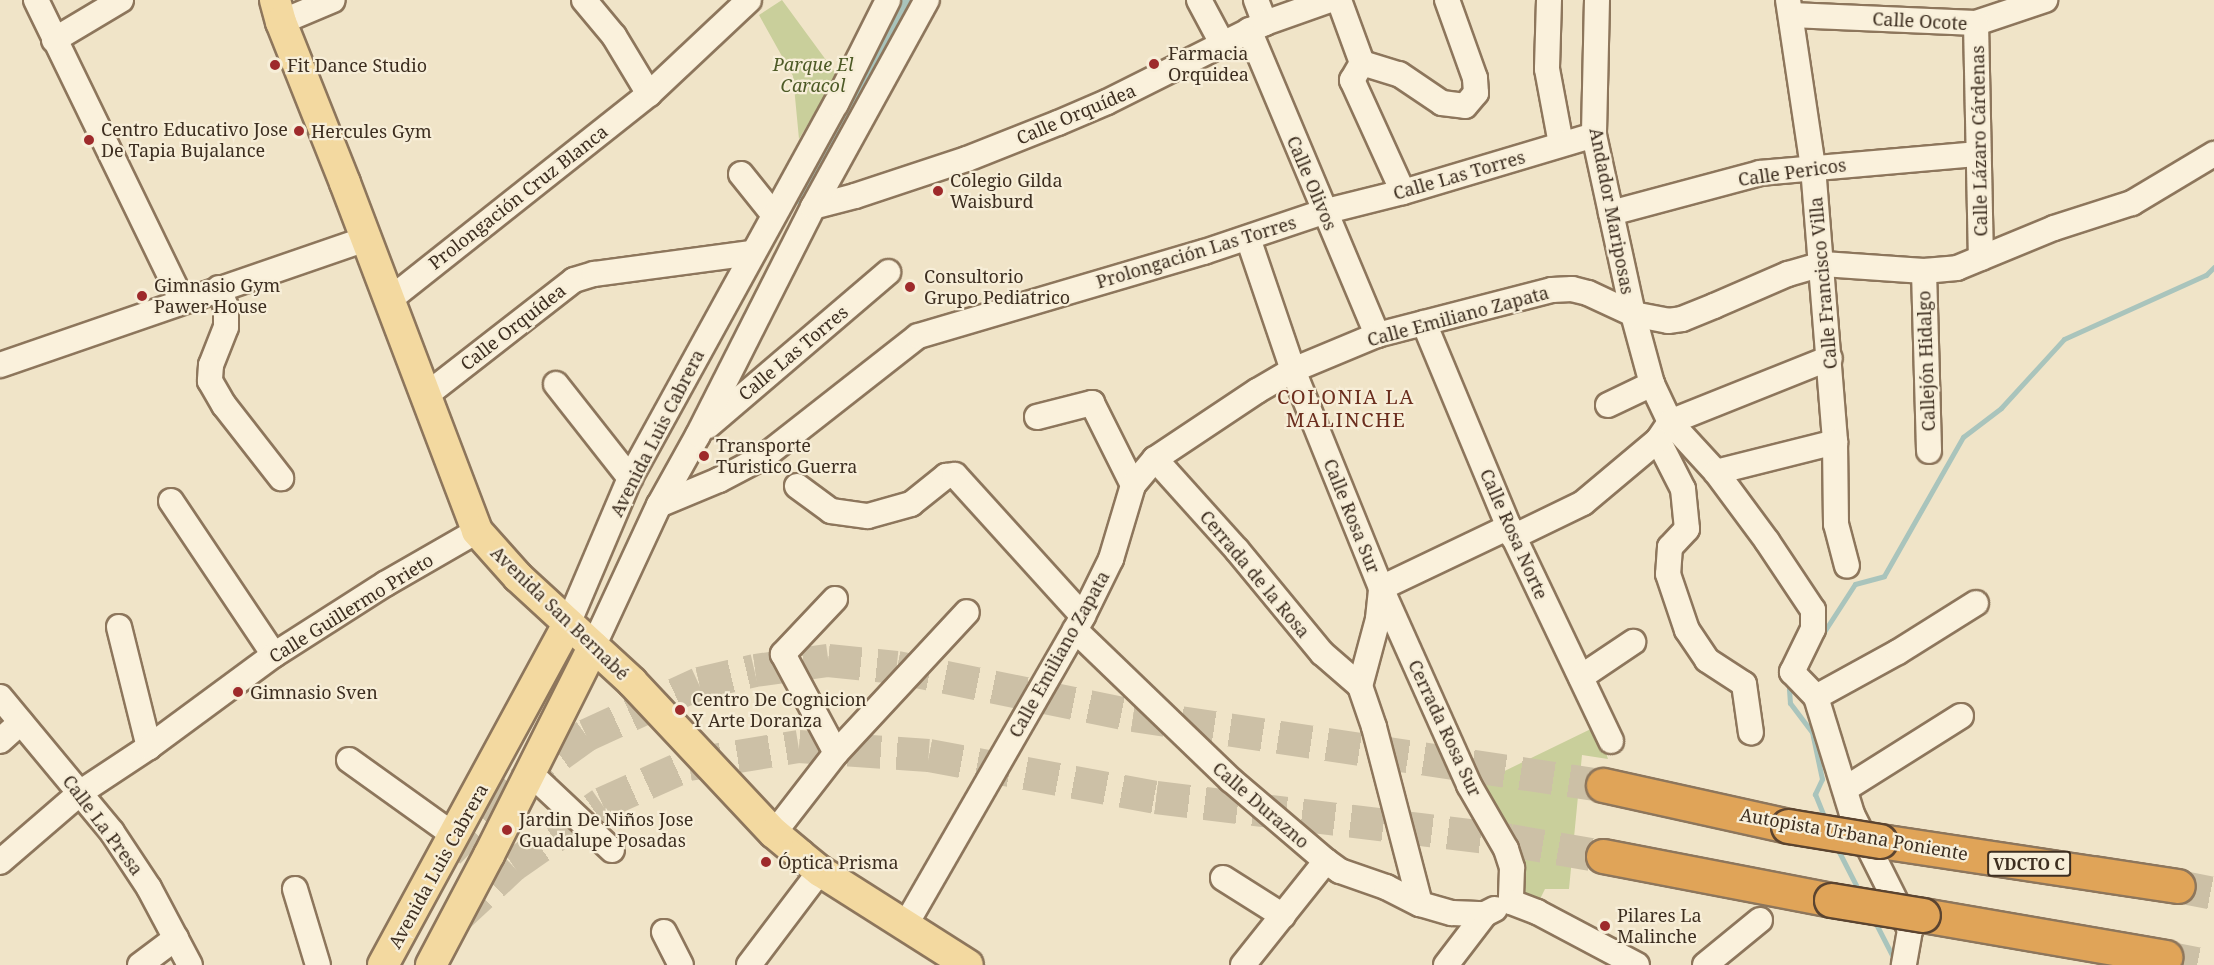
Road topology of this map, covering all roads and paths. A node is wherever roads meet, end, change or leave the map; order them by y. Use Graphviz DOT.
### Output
graph roads {
  1 [pos="36,0"];
  2 [pos="121,0"];
  3 [pos="333,0"];
  4 [pos="584,0"];
  5 [pos="749,0"];
  6 [pos="888,0"];
  7 [pos="927,0"];
  8 [pos="1200,0"];
  9 [pos="1256,0"];
  10 [pos="1330,0"];
  11 [pos="1339,0"];
  12 [pos="1447,0"];
  13 [pos="1549,0"];
  14 [pos="1597,0"];
  15 [pos="2045,0"];
  16 [pos="2014,5"];
  17 [pos="1790,7"];
  18 [pos="278,11"];
  19 [pos="1976,24"];
  20 [pos="1257,27"];
  21 [pos="54,40"];
  22 [pos="1222,43"];
  23 [pos="1362,63"];
  24 [pos="649,94"];
  25 [pos="1594,135"];
  26 [pos="1562,144"];
  27 [pos="1978,154"];
  28 [pos="2214,154"];
  29 [pos="1813,167"];
  30 [pos="741,174"];
  31 [pos="1403,192"];
  32 [pos="813,207"];
  33 [pos="1323,212"];
  34 [pos="1611,213"];
  35 [pos="773,214"];
  36 [pos="1248,238"];
  37 [pos="366,239"];
  38 [pos="751,253"];
  39 [pos="1981,258"];
  40 [pos="1822,264"];
  41 [pos="1924,271"];
  42 [pos="888,272"];
  43 [pos="219,288"];
  44 [pos="182,301"];
  45 [pos="388,301"];
  46 [pos="1633,314"];
  47 [pos="1424,323"];
  48 [pos="1377,335"];
  49 [pos="1830,358"];
  50 [pos="0,365"];
  51 [pos="1293,370"];
  52 [pos="556,384"];
  53 [pos="1652,384"];
  54 [pos="425,396"];
  55 [pos="1608,405"];
  56 [pos="1037,417"];
  57 [pos="1664,431"];
  58 [pos="698,435"];
  59 [pos="1835,442"];
  60 [pos="1929,451"];
  61 [pos="1155,459"];
  62 [pos="1716,472"];
  63 [pos="281,478"];
  64 [pos="630,478"];
  65 [pos="1133,485"];
  66 [pos="797,486"];
  67 [pos="171,501"];
  68 [pos="659,505"];
  69 [pos="477,531"];
  70 [pos="1511,532"];
  71 [pos="1847,566"];
  72 [pos="1381,588"];
  73 [pos="835,599"];
  74 [pos="1976,603"];
  75 [pos="967,612"];
  76 [pos="1079,623"];
  77 [pos="568,624"];
  78 [pos="119,627"];
  79 [pos="1633,642"];
  80 [pos="593,647"];
  81 [pos="274,655"];
  82 [pos="1581,677"];
  83 [pos="1804,684"];
  84 [pos="1360,686"];
  85 [pos="0,697"];
  86 [pos="1961,716"];
  87 [pos="21,722"];
  88 [pos="1751,733"];
  89 [pos="0,741"];
  90 [pos="1611,741"];
  91 [pos="149,747"];
  92 [pos="836,753"];
  93 [pos="349,760"];
  94 [pos="531,774"];
  95 [pos="1603,785"];
  96 [pos="1845,789"];
  97 [pos="81,792"];
  98 [pos="774,833"];
  99 [pos="455,836"];
  100 [pos="612,850"];
  101 [pos="1603,856"];
  102 [pos="1326,861"];
  103 [pos="0,862"];
  104 [pos="820,871"];
  105 [pos="1223,878"];
  106 [pos="2178,886"];
  107 [pos="295,890"];
  108 [pos="1511,902"];
  109 [pos="1420,904"];
  110 [pos="1485,914"];
  111 [pos="1283,916"];
  112 [pos="1760,920"];
  113 [pos="906,924"];
  114 [pos="664,932"];
  115 [pos="176,938"];
  116 [pos="2165,957"];
  117 [pos="1906,962"];
  118 [pos="140,965"];
  119 [pos="190,965"];
  120 [pos="318,965"];
  121 [pos="383,965"];
  122 [pos="431,965"];
  123 [pos="681,965"];
  124 [pos="749,965"];
  125 [pos="968,965"];
  126 [pos="1244,965"];
  127 [pos="1446,965"];
  128 [pos="1637,965"];
  129 [pos="1705,965"];
  1 -- 21 [label="street"];
  2 -- 21 [label="street"];
  3 -- 18 [label="street"];
  4 -- 24 [label="street"];
  5 -- 24 [label="street, Prolongación Cruz Blanca"];
  6 -- 35 [label="street, Avenida Luis Cabrera"];
  7 -- 32 [label="street, Avenida Luis Cabrera"];
  8 -- 22 [label="street"];
  9 -- 20 [label="street, Calle Olivos"];
  10 -- 20 [label="street, Calle Orquídea"];
  11 -- 23 [label="street"];
  12 -- 23 [label="street"];
  13 -- 26 [label="street, Andador Mariposas"];
  14 -- 25 [label="street, Andador Mariposas"];
  15 -- 16 [label="street, Calle Ocote"];
  16 -- 19 [label="street, Calle Ocote"];
  17 -- 19 [label="street, Calle Ocote"];
  17 -- 29 [label="street, Calle Francisco Villa"];
  18 -- 37 [label="main road, Avenida San Bernabé"];
  19 -- 27 [label="street, Calle Lázaro Cárdenas"];
  20 -- 22 [label="street, Calle Orquídea"];
  20 -- 33 [label="street, Calle Olivos"];
  21 -- 44 [label="street"];
  22 -- 32 [label="street, Calle Orquídea"];
  23 -- 31 [label="street"];
  24 -- 45 [label="street, Prolongación Cruz Blanca"];
  25 -- 26 [label="street, Calle Las Torres"];
  25 -- 34 [label="street, Andador Mariposas"];
  26 -- 31 [label="street, Calle Las Torres"];
  27 -- 29 [label="street, Calle Pericos"];
  27 -- 39 [label="street, Calle Lázaro Cárdenas"];
  28 -- 39 [label="street"];
  29 -- 34 [label="street, Calle Pericos"];
  29 -- 40 [label="street, Calle Francisco Villa"];
  30 -- 35 [label="street"];
  31 -- 33 [label="street, Calle Las Torres"];
  32 -- 58 [label="street, Avenida Luis Cabrera"];
  33 -- 36 [label="street, Prolongación Las Torres"];
  33 -- 48 [label="street, Calle Olivos"];
  34 -- 46 [label="street, Andador Mariposas"];
  35 -- 38 [label="street, Avenida Luis Cabrera"];
  36 -- 51 [label="street, Calle Rosa Sur"];
  36 -- 68 [label="street, Prolongación Las Torres"];
  37 -- 43 [label="street"];
  37 -- 45 [label="main road, Avenida San Bernabé"];
  38 -- 54 [label="street, Calle Orquídea"];
  38 -- 64 [label="street, Avenida Luis Cabrera"];
  39 -- 41 [label="street"];
  40 -- 41 [label="street"];
  40 -- 46 [label="street, Calle Emiliano Zapata"];
  40 -- 49 [label="street, Calle Francisco Villa"];
  41 -- 60 [label="street, Callejón Hidalgo"];
  42 -- 58 [label="street, Calle Las Torres"];
  43 -- 44 [label="street"];
  43 -- 63 [label="street"];
  44 -- 50 [label="street"];
  45 -- 54 [label="main road, Avenida San Bernabé"];
  46 -- 47 [label="street, Calle Emiliano Zapata"];
  46 -- 53 [label="street, Andador Mariposas"];
  47 -- 48 [label="street, Calle Emiliano Zapata"];
  47 -- 70 [label="street, Calle Rosa Norte"];
  48 -- 51 [label="street, Calle Emiliano Zapata"];
  49 -- 57 [label="street"];
  49 -- 59 [label="street, Calle Francisco Villa"];
  51 -- 61 [label="street, Calle Emiliano Zapata"];
  51 -- 72 [label="street, Calle Rosa Sur"];
  52 -- 64 [label="street"];
  53 -- 55 [label="street"];
  53 -- 57 [label="street, Andador Mariposas"];
  54 -- 69 [label="main road, Avenida San Bernabé"];
  56 -- 65 [label="street"];
  57 -- 62 [label="street"];
  57 -- 70 [label="street"];
  57 -- 88 [label="street, Andador Mariposas"];
  58 -- 68 [label="street, Avenida Luis Cabrera"];
  59 -- 62 [label="street"];
  59 -- 71 [label="street, Calle Francisco Villa"];
  61 -- 65 [label="street, Calle Emiliano Zapata"];
  61 -- 84 [label="street, Cerrada de la Rosa"];
  62 -- 83 [label="street"];
  64 -- 77 [label="street, Avenida Luis Cabrera"];
  65 -- 76 [label="street, Calle Emiliano Zapata"];
  66 -- 76 [label="street, Calle Durazno"];
  67 -- 81 [label="street"];
  68 -- 80 [label="street, Avenida Luis Cabrera"];
  69 -- 77 [label="main road, Avenida San Bernabé"];
  69 -- 81 [label="street, Calle Guillermo Prieto"];
  70 -- 72 [label="street"];
  70 -- 82 [label="street, Calle Rosa Norte"];
  72 -- 84 [label="street, Calle Rosa Sur"];
  72 -- 108 [label="street, Cerrada Rosa Sur"];
  73 -- 92 [label="street"];
  74 -- 83 [label="street"];
  75 -- 92 [label="street"];
  76 -- 102 [label="street, Calle Durazno"];
  76 -- 113 [label="street, Calle Emiliano Zapata"];
  77 -- 80 [label="main road, Avenida San Bernabé"];
  77 -- 99 [label="main road, Avenida Luis Cabrera"];
  78 -- 91 [label="street"];
  79 -- 82 [label="street"];
  80 -- 94 [label="main road, Avenida Luis Cabrera"];
  80 -- 98 [label="main road, Avenida San Bernabé"];
  81 -- 91 [label="street, Calle Guillermo Prieto"];
  82 -- 90 [label="street, Calle Rosa Norte"];
  83 -- 96 [label="street"];
  84 -- 109 [label="street"];
  85 -- 87 [label="street, Calle La Presa"];
  86 -- 96 [label="street"];
  87 -- 89 [label="street"];
  87 -- 97 [label="street, Calle La Presa"];
  91 -- 97 [label="street, Calle Guillermo Prieto"];
  92 -- 98 [label="street"];
  93 -- 99 [label="street"];
  94 -- 100 [label="street"];
  94 -- 122 [label="main road, Avenida Luis Cabrera"];
  95 -- 106 [label="highway, Autopista Urbana Poniente / VDCTO C, bridge"];
  96 -- 117 [label="street"];
  97 -- 103 [label="street, Calle Guillermo Prieto"];
  97 -- 115 [label="street, Calle La Presa"];
  98 -- 104 [label="main road, Avenida San Bernabé"];
  99 -- 121 [label="main road, Avenida Luis Cabrera"];
  101 -- 116 [label="highway, bridge"];
  102 -- 109 [label="street, Calle Durazno"];
  102 -- 111 [label="street"];
  104 -- 113 [label="main road, Avenida San Bernabé"];
  104 -- 124 [label="street"];
  105 -- 111 [label="street"];
  107 -- 120 [label="street"];
  108 -- 110 [label="street"];
  108 -- 128 [label="street"];
  109 -- 110 [label="street, Calle Durazno"];
  110 -- 127 [label="street"];
  111 -- 126 [label="street"];
  112 -- 129 [label="street"];
  113 -- 125 [label="main road, Avenida San Bernabé"];
  114 -- 123 [label="street"];
  115 -- 118 [label="street"];
  115 -- 119 [label="street, Calle La Presa"];
}
